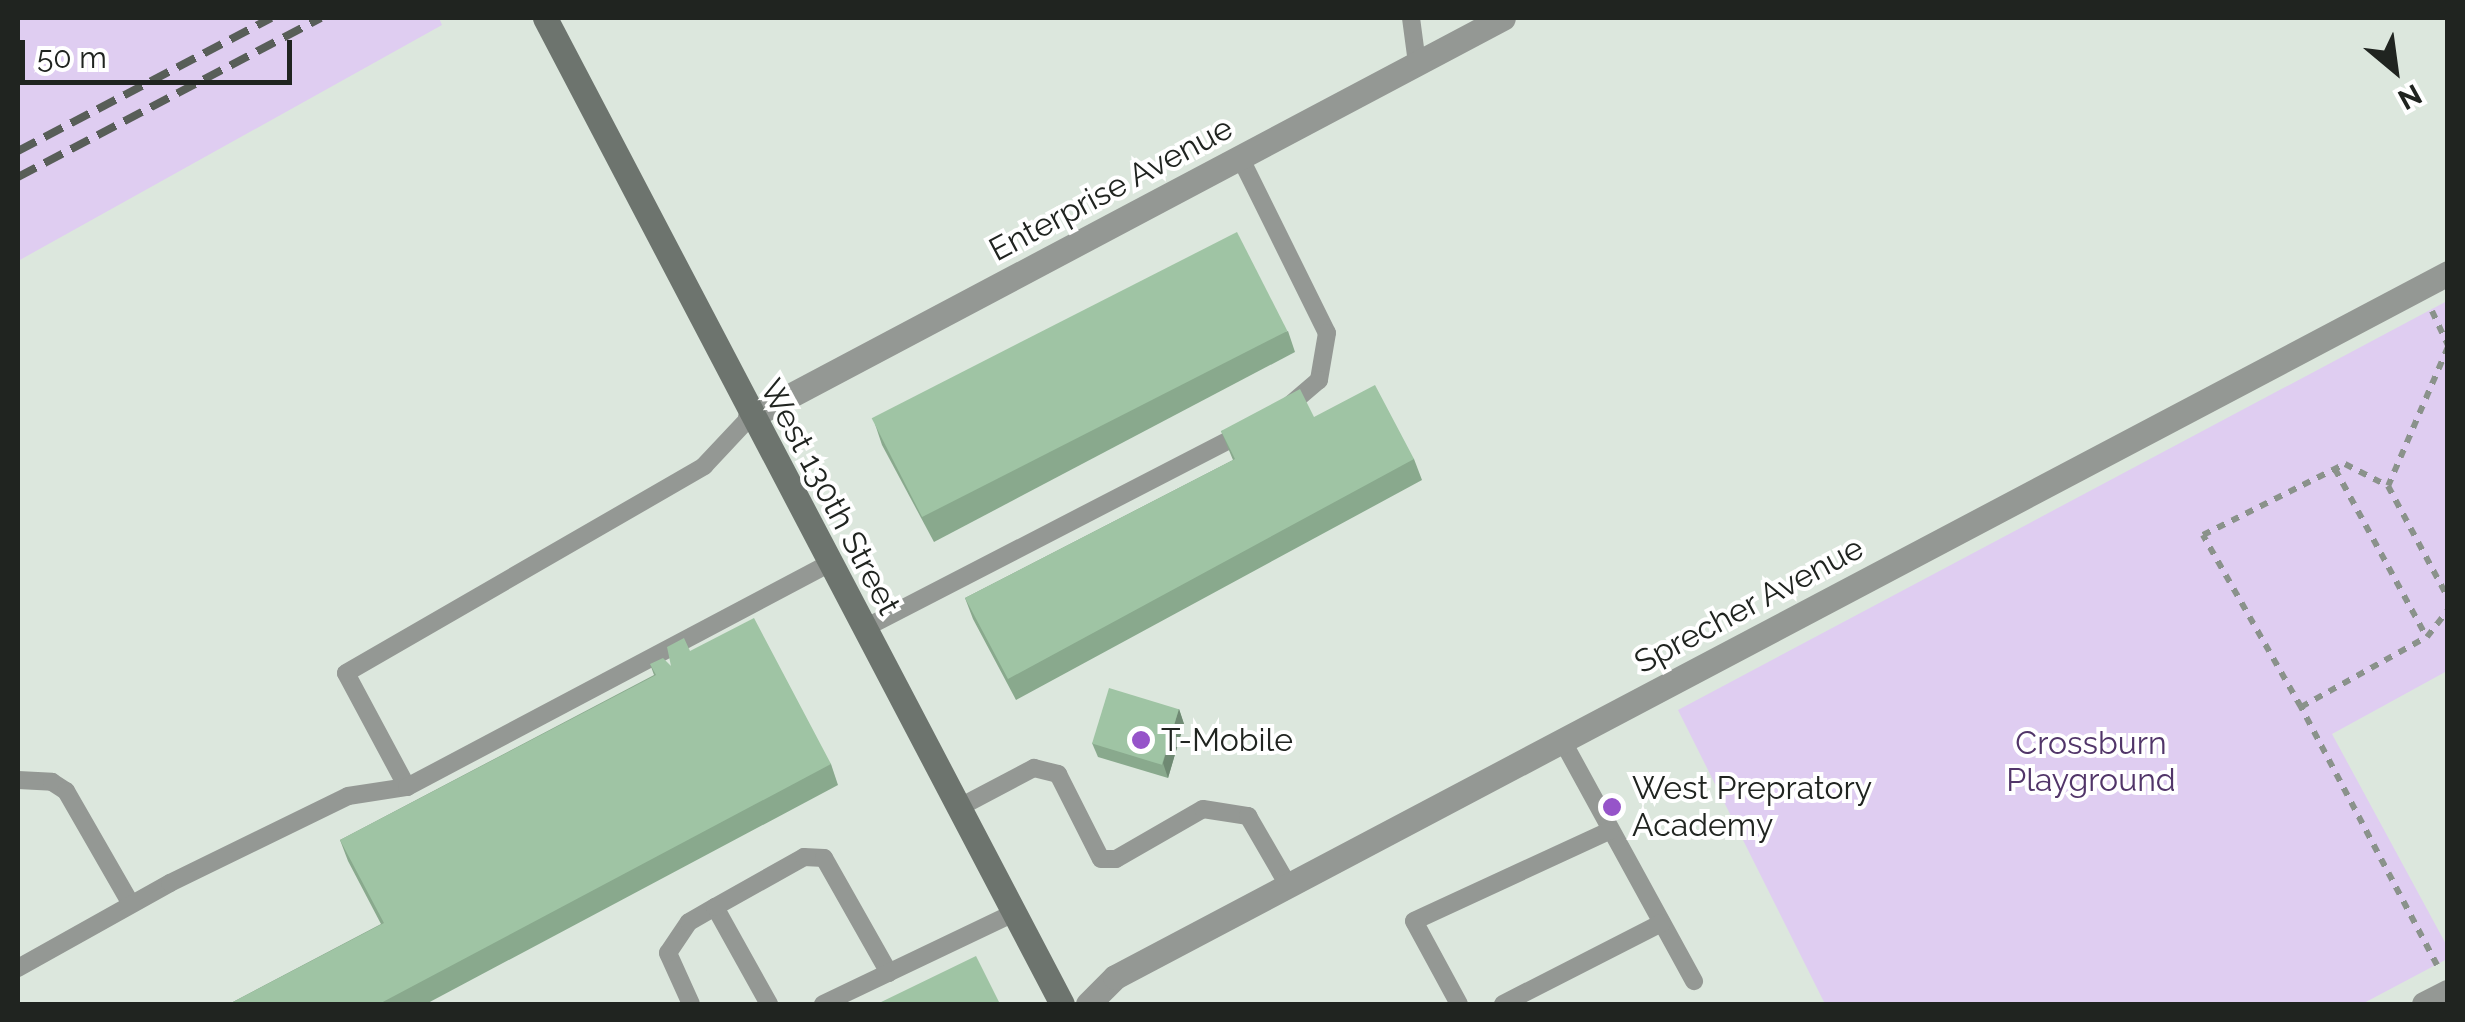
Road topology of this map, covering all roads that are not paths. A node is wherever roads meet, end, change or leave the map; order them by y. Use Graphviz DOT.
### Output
graph roads {
  1 [pos="545,18"];
  2 [pos="1411,18"];
  3 [pos="1502,18"];
  4 [pos="1417,63"];
  5 [pos="1240,156"];
  6 [pos="2448,273"];
  7 [pos="750,417"];
  8 [pos="828,564"];
  9 [pos="863,629"];
  10 [pos="1562,740"];
  11 [pos="18,780"];
  12 [pos="408,787"];
  13 [pos="958,808"];
  14 [pos="1609,832"];
  15 [pos="1288,885"];
  16 [pos="131,904"];
  17 [pos="715,907"];
  18 [pos="1014,913"];
  19 [pos="1661,923"];
  20 [pos="18,968"];
  21 [pos="889,973"];
  22 [pos="1694,981"];
  23 [pos="2448,992"];
  24 [pos="691,1004"];
  25 [pos="768,1004"];
  26 [pos="823,1004"];
  27 [pos="1062,1004"];
  28 [pos="1088,1004"];
  29 [pos="1458,1004"];
  30 [pos="1503,1004"];
  31 [pos="2424,1004"];
  1 -- 7 [label="main road, West 130th Street"];
  2 -- 4 [label="lane"];
  3 -- 4 [label="street, Enterprise Avenue"];
  4 -- 5 [label="street, Enterprise Avenue"];
  5 -- 7 [label="street, Enterprise Avenue"];
  5 -- 9 [label="lane"];
  6 -- 10 [label="street, Sprecher Avenue"];
  7 -- 8 [label="main road, West 130th Street"];
  7 -- 12 [label="lane"];
  8 -- 9 [label="main road, West 130th Street"];
  8 -- 12 [label="lane"];
  9 -- 13 [label="main road, West 130th Street"];
  10 -- 14 [label="lane"];
  10 -- 15 [label="street, Sprecher Avenue"];
  11 -- 16 [label="lane"];
  12 -- 16 [label="lane"];
  13 -- 15 [label="lane"];
  13 -- 18 [label="main road, West 130th Street"];
  14 -- 19 [label="lane"];
  14 -- 29 [label="lane"];
  15 -- 28 [label="street, Sprecher Avenue"];
  16 -- 20 [label="lane"];
  17 -- 21 [label="lane"];
  17 -- 24 [label="lane"];
  17 -- 25 [label="lane"];
  18 -- 21 [label="lane"];
  18 -- 27 [label="main road, West 130th Street"];
  19 -- 22 [label="lane"];
  19 -- 30 [label="lane"];
  21 -- 26 [label="lane"];
  23 -- 31 [label="street"];
}
